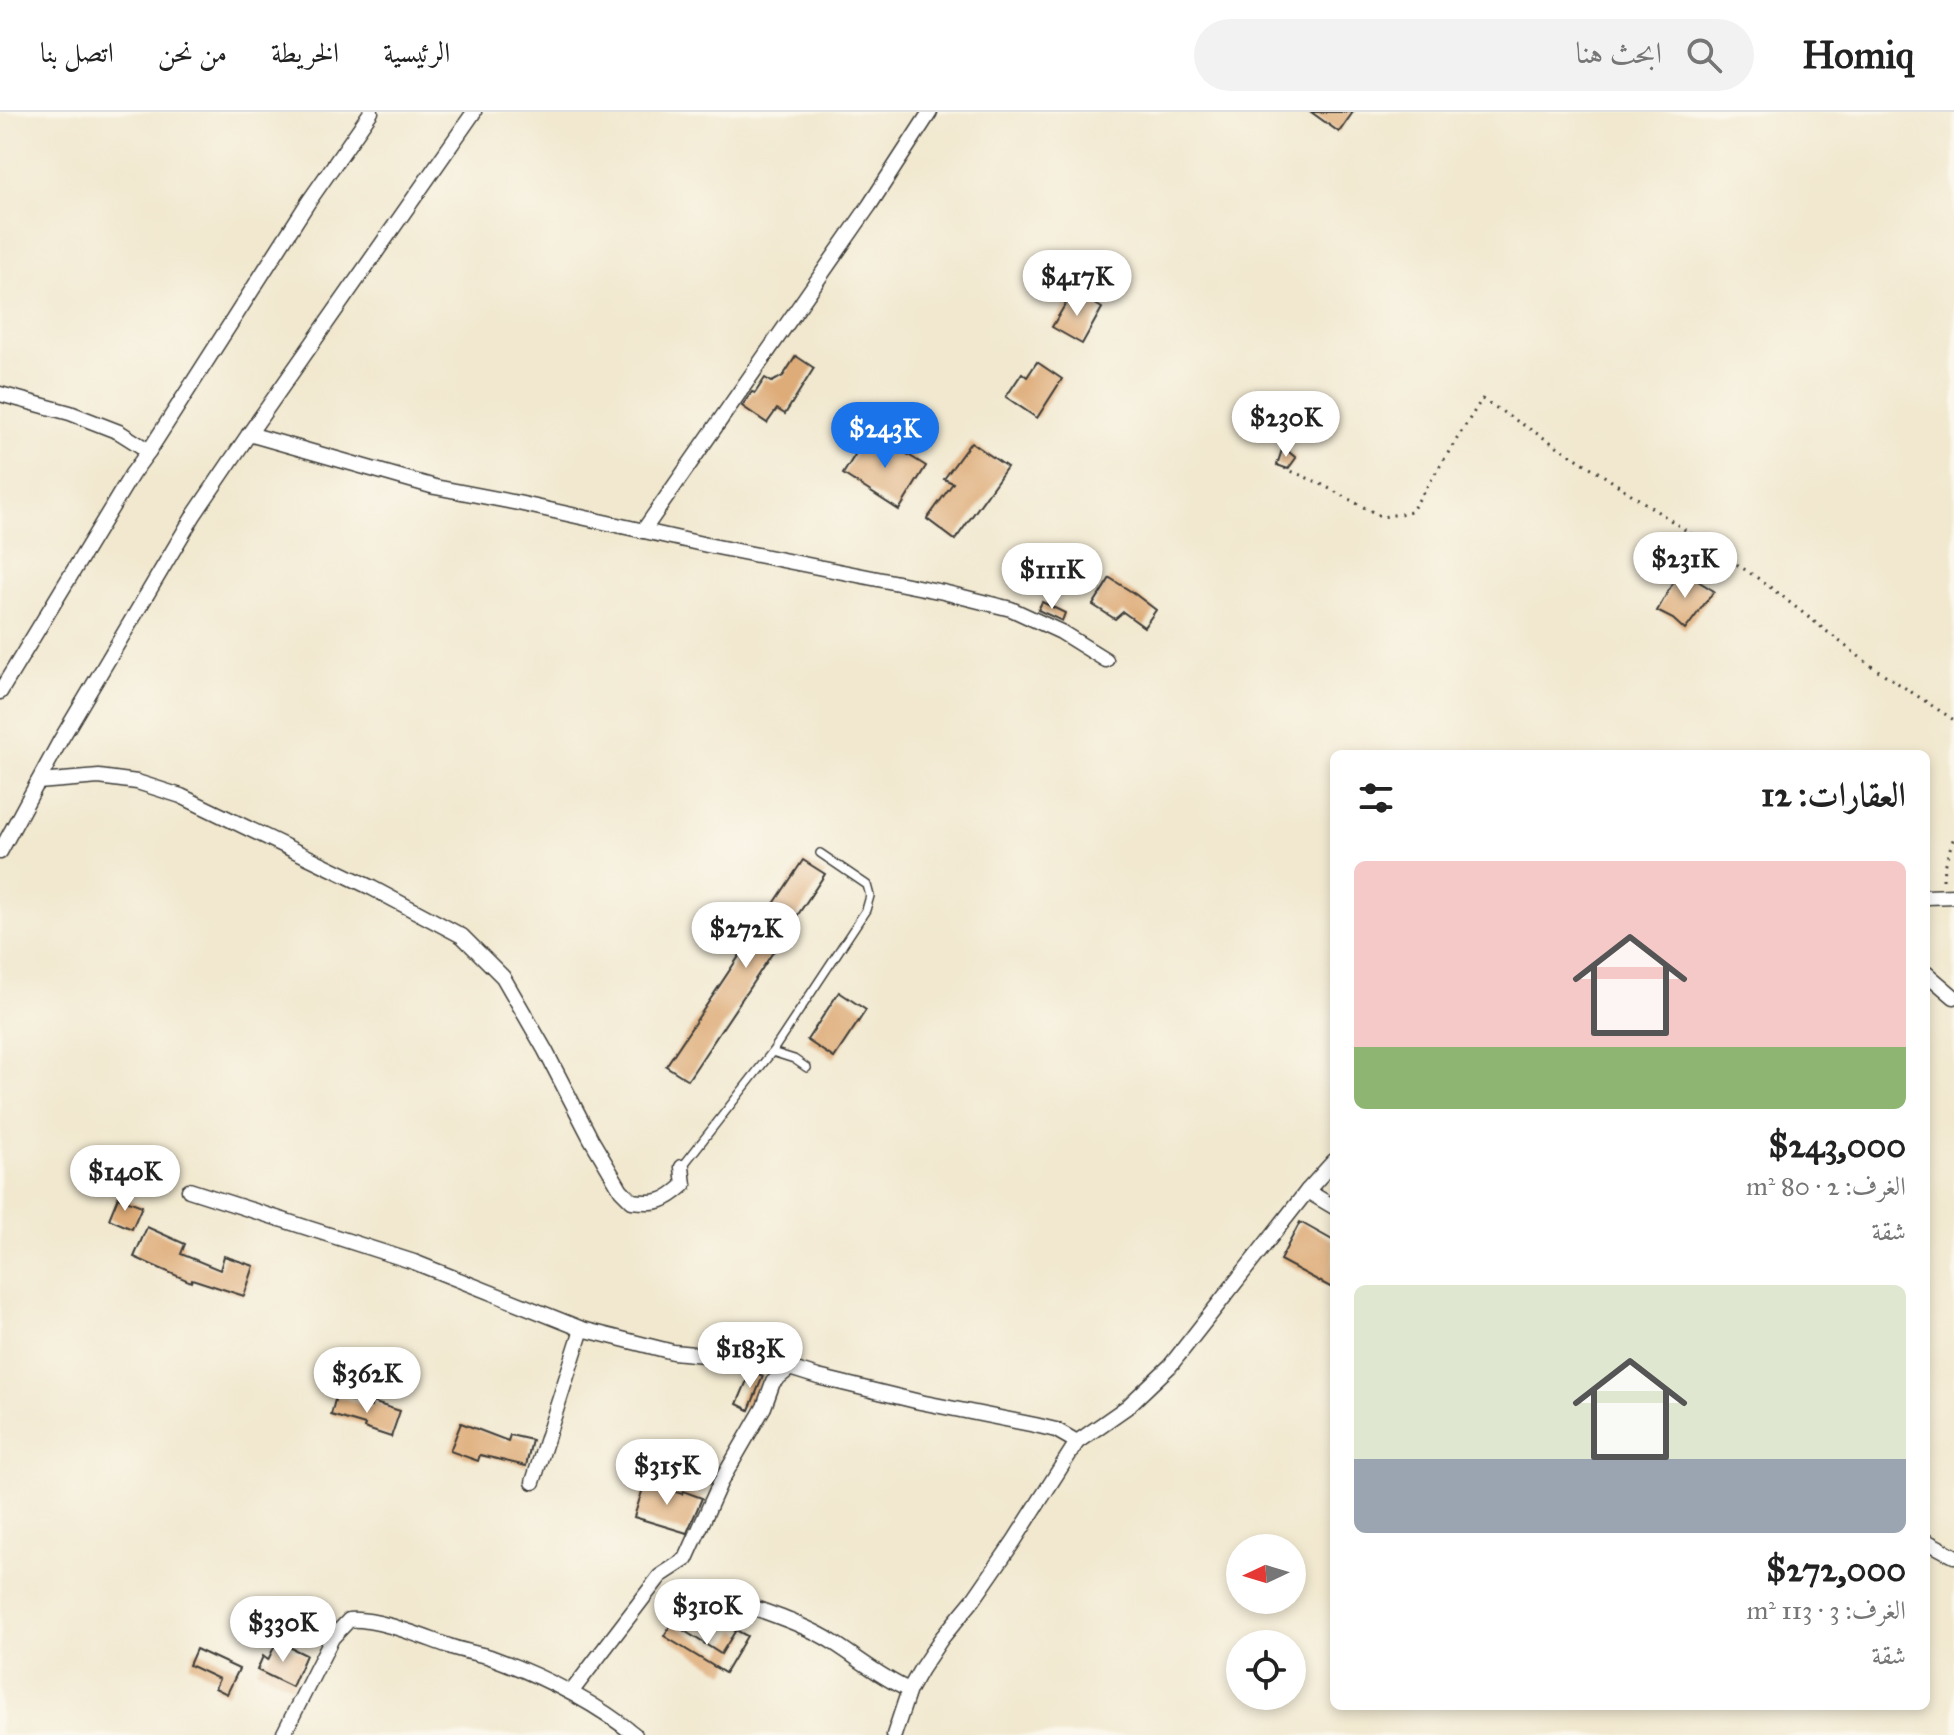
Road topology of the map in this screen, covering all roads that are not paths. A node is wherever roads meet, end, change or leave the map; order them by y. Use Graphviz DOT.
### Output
graph roads {
  1 [pos="371,112"];
  2 [pos="474,112"];
  3 [pos="930,112"];
  4 [pos="0,394"];
  5 [pos="249,434"];
  6 [pos="149,451"];
  7 [pos="643,531"];
  8 [pos="1106,660"];
  9 [pos="0,692"];
  10 [pos="38,782"];
  11 [pos="0,852"];
  12 [pos="820,853"];
  13 [pos="1930,976"];
  14 [pos="1954,997"];
  15 [pos="772,1052"];
  16 [pos="807,1068"];
  17 [pos="1330,1165"];
  18 [pos="682,1167"];
  19 [pos="189,1190"];
  20 [pos="1307,1191"];
  21 [pos="1330,1205"];
  22 [pos="582,1329"];
  23 [pos="790,1368"];
  24 [pos="1077,1442"];
  25 [pos="533,1482"];
  26 [pos="1930,1543"];
  27 [pos="1954,1556"];
  28 [pos="735,1601"];
  29 [pos="909,1690"];
  30 [pos="572,1691"];
  31 [pos="283,1735"];
  32 [pos="635,1735"];
  33 [pos="894,1735"];
  1 -- 6 [label="street"];
  2 -- 5 [label="street"];
  3 -- 7 [label="street"];
  4 -- 6 [label="street"];
  5 -- 7 [label="street"];
  5 -- 10 [label="street"];
  6 -- 9 [label="street"];
  7 -- 8 [label="street"];
  10 -- 11 [label="street"];
  10 -- 18 [label="street"];
  12 -- 15 [label="lane"];
  13 -- 14 [label="street"];
  15 -- 16 [label="lane"];
  15 -- 18 [label="lane"];
  17 -- 20 [label="street"];
  19 -- 22 [label="street"];
  20 -- 21 [label="street"];
  20 -- 24 [label="street"];
  22 -- 23 [label="street"];
  22 -- 25 [label="street"];
  23 -- 24 [label="street"];
  23 -- 30 [label="street"];
  24 -- 29 [label="street"];
  26 -- 27 [label="street"];
  28 -- 29 [label="street"];
  29 -- 33 [label="street"];
  30 -- 31 [label="street"];
  30 -- 32 [label="street"];
}
